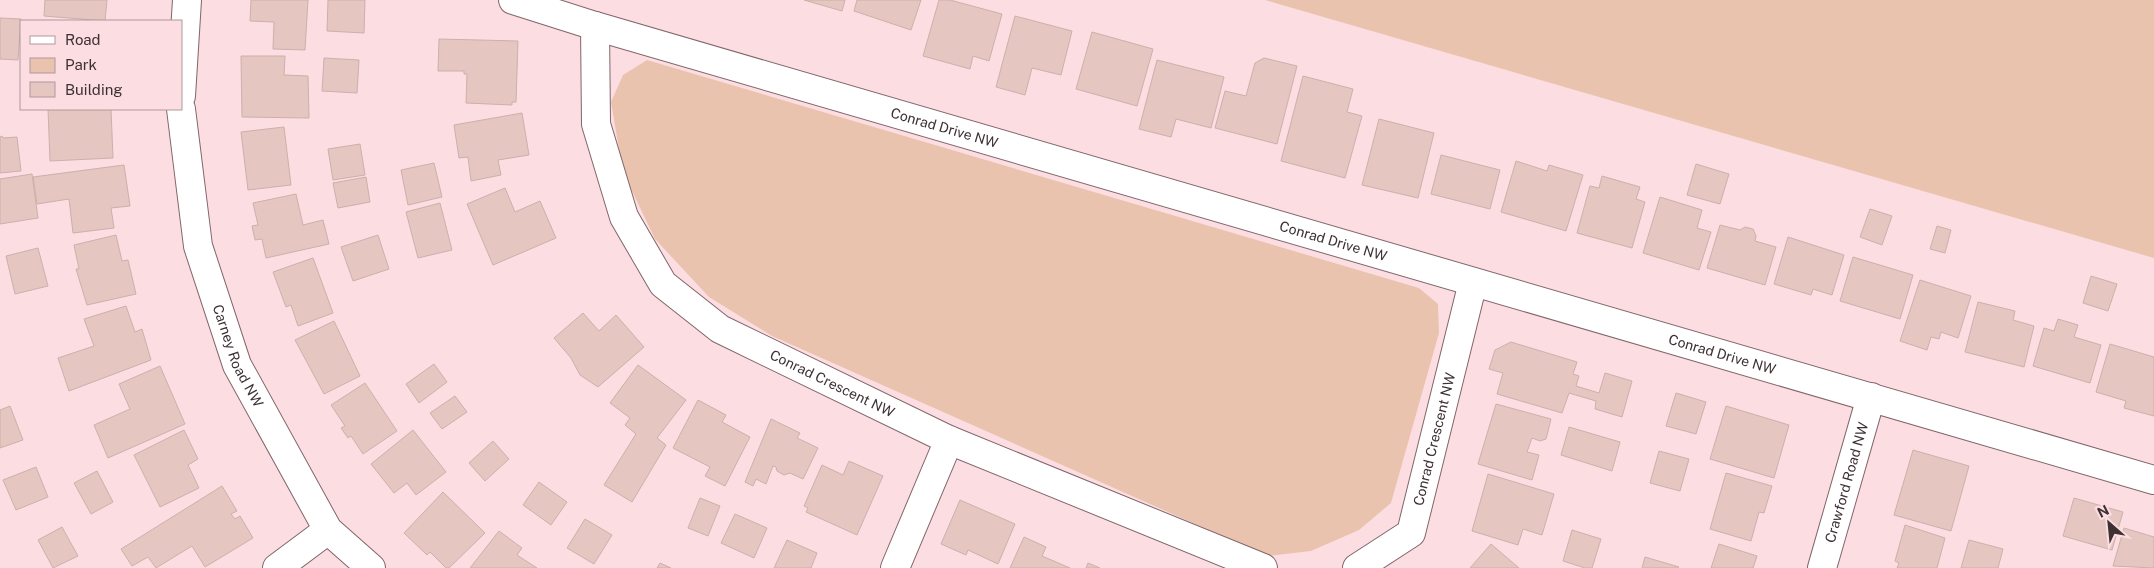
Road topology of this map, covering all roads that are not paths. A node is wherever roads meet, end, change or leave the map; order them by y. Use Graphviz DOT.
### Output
graph roads {
  1 [pos="187,0"];
  2 [pos="513,0"];
  3 [pos="595,26"];
  4 [pos="182,80"];
  5 [pos="180,110"];
  6 [pos="1473,282"];
  7 [pos="1871,397"];
  8 [pos="949,440"];
  9 [pos="2154,480"];
  10 [pos="328,530"];
  11 [pos="277,568"];
  12 [pos="371,568"];
  13 [pos="895,568"];
  14 [pos="1263,568"];
  15 [pos="1358,568"];
  16 [pos="1822,568"];
  1 -- 4 [label="street"];
  2 -- 3 [label="street, Conrad Drive NW"];
  3 -- 6 [label="street, Conrad Drive NW"];
  3 -- 8 [label="street, Conrad Crescent NW"];
  5 -- 10 [label="street, Carney Road NW"];
  6 -- 7 [label="street, Conrad Drive NW"];
  6 -- 15 [label="street, Conrad Crescent NW"];
  7 -- 9 [label="street, Conrad Drive NW"];
  7 -- 16 [label="street, Crawford Road NW"];
  8 -- 13 [label="street"];
  8 -- 14 [label="street, Conrad Crescent NW"];
  10 -- 11 [label="street"];
  10 -- 12 [label="street, Carney Road NW"];
}
